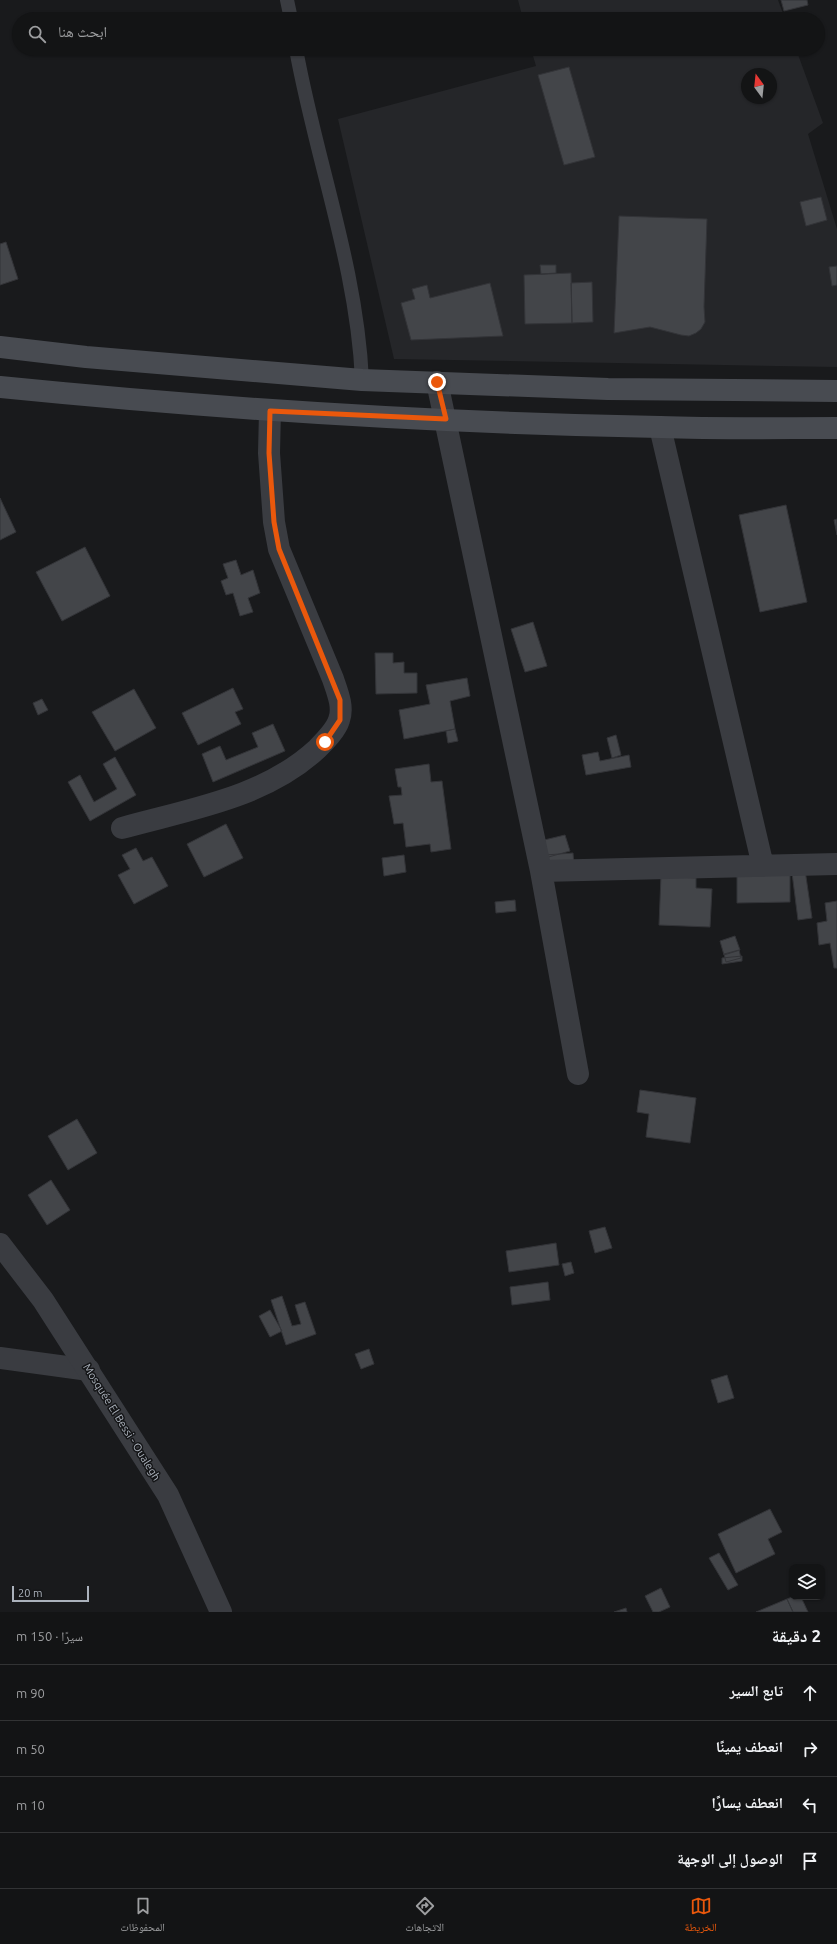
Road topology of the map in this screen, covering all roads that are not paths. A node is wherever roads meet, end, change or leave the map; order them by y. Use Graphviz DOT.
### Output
graph roads {
  1 [pos="287,0"];
  2 [pos="290,12"];
  3 [pos="298,56"];
  4 [pos="0,348"];
  5 [pos="362,380"];
  6 [pos="437,382"];
  7 [pos="0,387"];
  8 [pos="837,391"];
  9 [pos="270,411"];
  10 [pos="446,419"];
  11 [pos="660,427"];
  12 [pos="837,428"];
  13 [pos="122,828"];
  14 [pos="837,864"];
  15 [pos="763,866"];
  16 [pos="541,871"];
  17 [pos="578,1074"];
  18 [pos="0,1244"];
  19 [pos="0,1358"];
  20 [pos="89,1370"];
  21 [pos="221,1612"];
  1 -- 2 [label="lane"];
  3 -- 5 [label="lane"];
  4 -- 5 [label="main road"];
  5 -- 6 [label="main road"];
  6 -- 8 [label="main road"];
  6 -- 10 [label="street"];
  7 -- 9 [label="main road"];
  9 -- 10 [label="main road"];
  9 -- 13 [label="street"];
  10 -- 11 [label="main road"];
  10 -- 16 [label="street"];
  11 -- 12 [label="main road"];
  11 -- 15 [label="street"];
  14 -- 15 [label="street"];
  15 -- 16 [label="street"];
  16 -- 17 [label="street"];
  18 -- 20 [label="street, Mosquée El Bessi - Oualegh"];
  19 -- 20 [label="street"];
  20 -- 21 [label="street, Mosquée El Bessi - Oualegh"];
}
